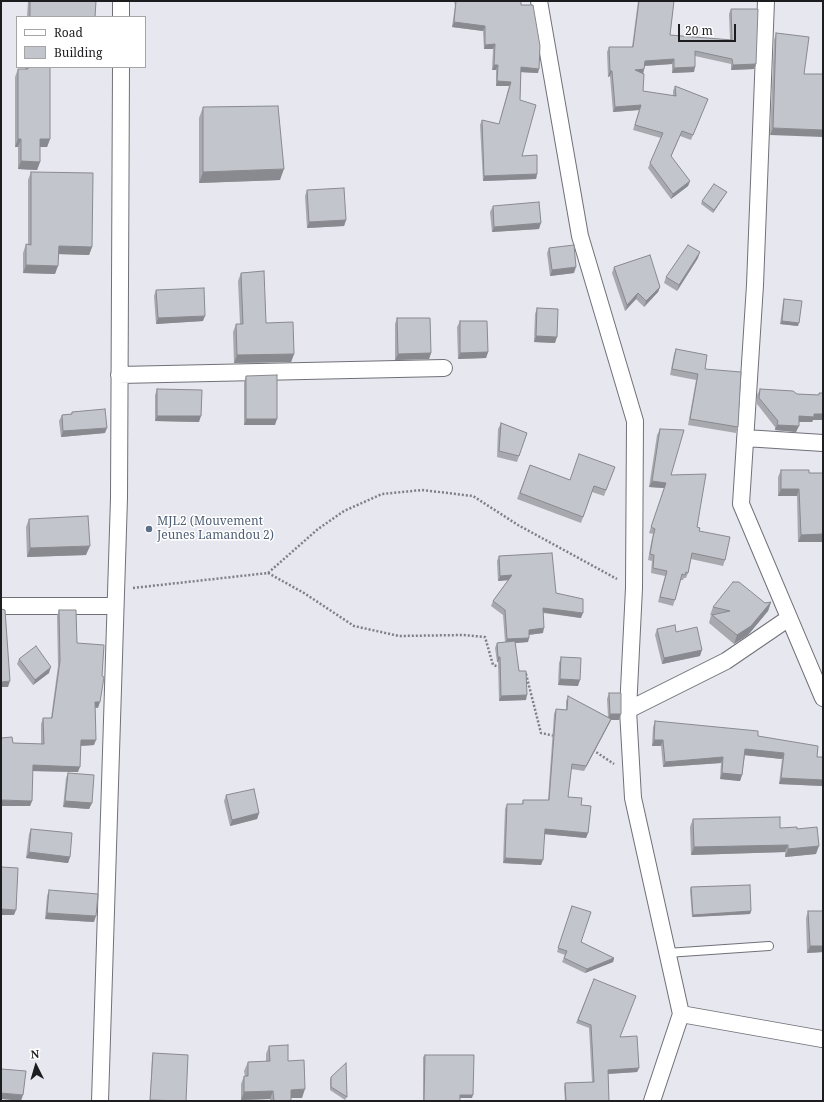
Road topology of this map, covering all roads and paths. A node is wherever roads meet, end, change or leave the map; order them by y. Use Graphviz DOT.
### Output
graph roads {
  1 [pos="121,1"];
  2 [pos="539,1"];
  3 [pos="766,1"];
  4 [pos="121,16"];
  5 [pos="121,68"];
  6 [pos="444,368"];
  7 [pos="119,375"];
  8 [pos="745,438"];
  9 [pos="823,443"];
  10 [pos="268,573"];
  11 [pos="634,588"];
  12 [pos="115,598"];
  13 [pos="1,606"];
  14 [pos="789,618"];
  15 [pos="506,668"];
  16 [pos="519,672"];
  17 [pos="823,698"];
  18 [pos="628,710"];
  19 [pos="555,736"];
  20 [pos="589,747"];
  21 [pos="631,776"];
  22 [pos="768,946"];
  23 [pos="667,953"];
  24 [pos="681,1014"];
  25 [pos="822,1039"];
  26 [pos="100,1101"];
  27 [pos="652,1101"];
  1 -- 4 [label="street"];
  2 -- 11 [label="street"];
  3 -- 8 [label="street"];
  5 -- 7 [label="street"];
  6 -- 7 [label="street"];
  7 -- 12 [label="street"];
  8 -- 9 [label="street"];
  8 -- 14 [label="street"];
  10 -- 11 [label="path"];
  10 -- 12 [label="path"];
  10 -- 15 [label="path"];
  11 -- 18 [label="street"];
  12 -- 13 [label="street"];
  12 -- 26 [label="street"];
  14 -- 17 [label="street"];
  14 -- 18 [label="street"];
  16 -- 19 [label="path"];
  18 -- 21 [label="street"];
  20 -- 21 [label="path"];
  21 -- 23 [label="street"];
  22 -- 23 [label="lane"];
  23 -- 24 [label="street"];
  24 -- 25 [label="street"];
  24 -- 27 [label="street"];
}
